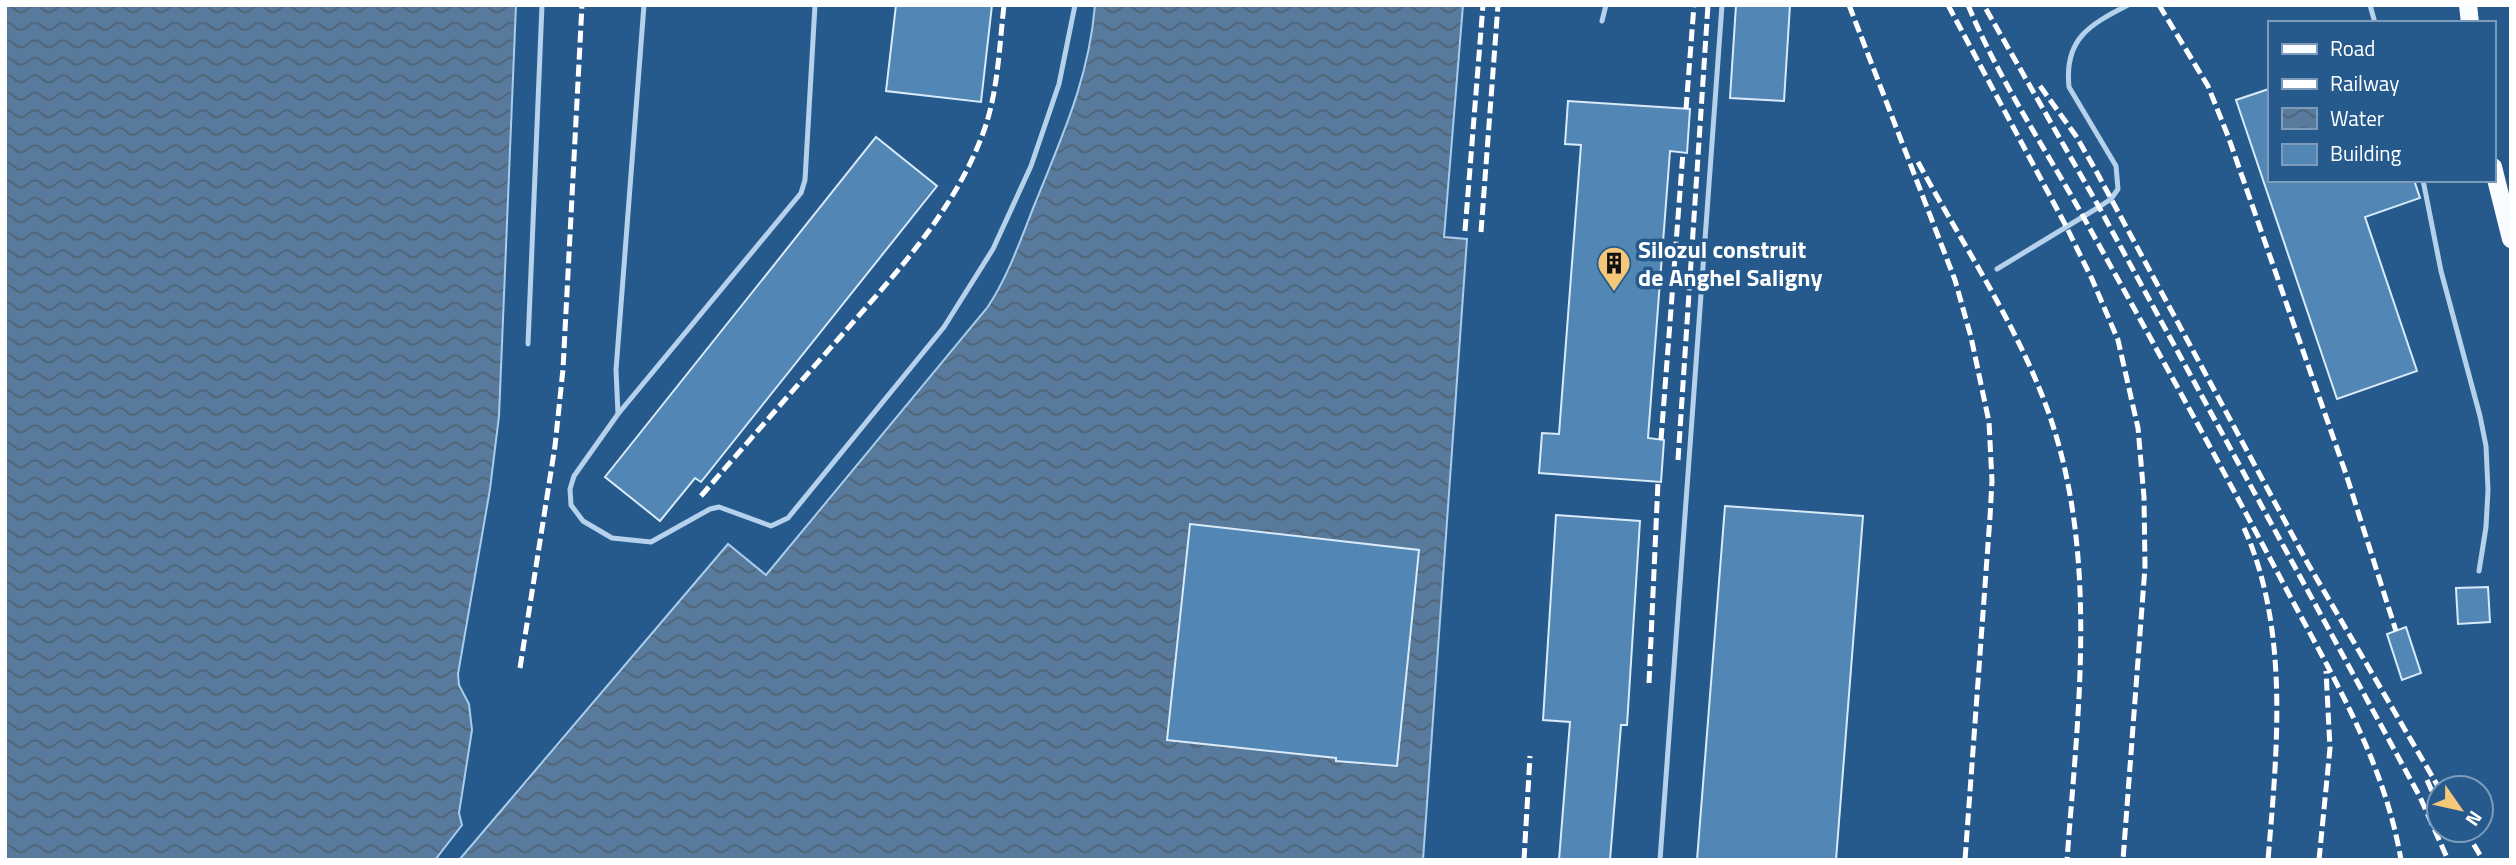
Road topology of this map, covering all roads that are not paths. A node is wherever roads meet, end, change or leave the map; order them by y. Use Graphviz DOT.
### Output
graph roads {
  1 [pos="542,5"];
  2 [pos="644,5"];
  3 [pos="815,5"];
  4 [pos="1075,5"];
  5 [pos="1606,5"];
  6 [pos="1722,5"];
  7 [pos="2128,5"];
  8 [pos="1602,21"];
  9 [pos="2495,175"];
  10 [pos="2423,182"];
  11 [pos="2511,239"];
  12 [pos="1997,268"];
  13 [pos="528,344"];
  14 [pos="618,414"];
  15 [pos="2479,571"];
  16 [pos="1660,860"];
  1 -- 13 [label="lane"];
  2 -- 14 [label="lane"];
  3 -- 14 [label="lane"];
  4 -- 14 [label="lane"];
  5 -- 8 [label="lane"];
  6 -- 16 [label="lane"];
  7 -- 12 [label="lane"];
  9 -- 11 [label="main road"];
  10 -- 15 [label="lane"];
}
